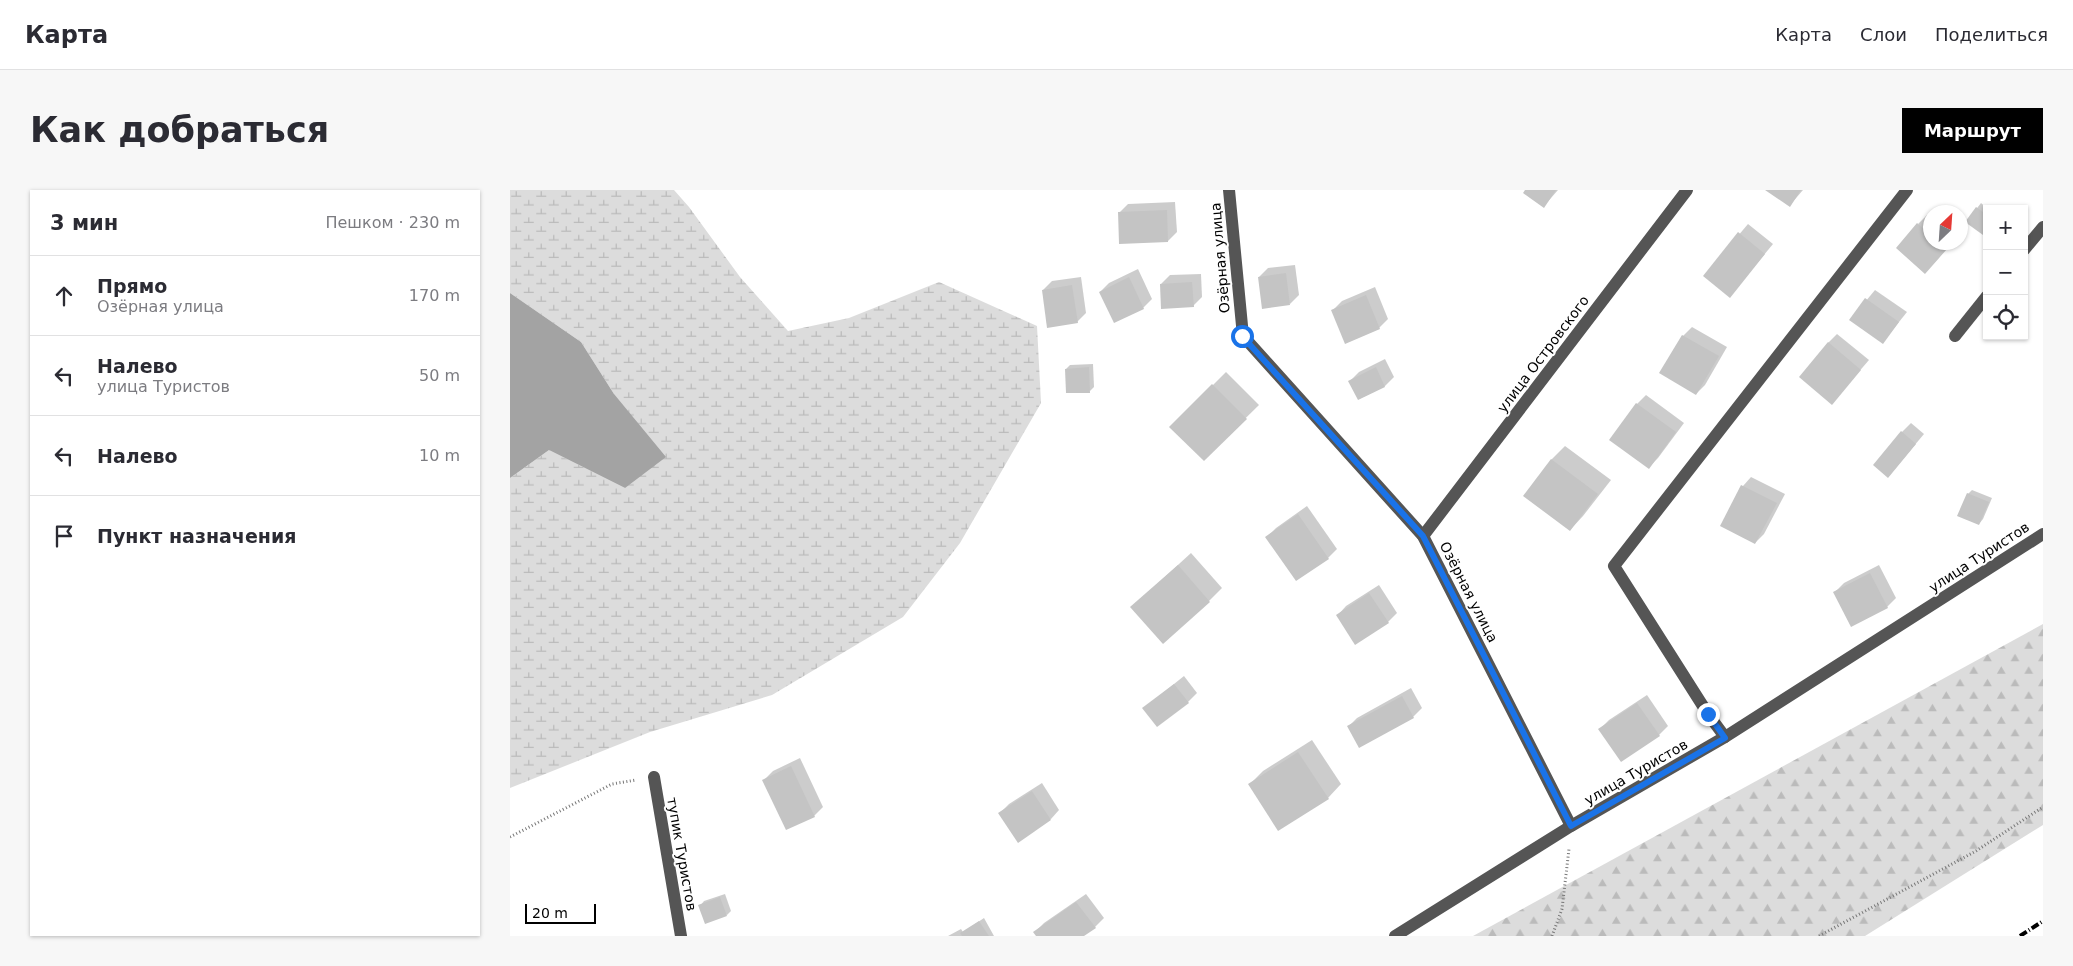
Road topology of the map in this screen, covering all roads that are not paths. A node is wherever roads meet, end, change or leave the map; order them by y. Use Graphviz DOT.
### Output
graph roads {
  1 [pos="1229,190"];
  2 [pos="1687,190"];
  3 [pos="1907,190"];
  4 [pos="2043,227"];
  5 [pos="2028,245"];
  6 [pos="1983,301"];
  7 [pos="1954,336"];
  8 [pos="2043,534"];
  9 [pos="1423,536"];
  10 [pos="1725,738"];
  11 [pos="654,776"];
  12 [pos="1571,826"];
  13 [pos="681,936"];
  14 [pos="1395,936"];
  1 -- 9 [label="street, Озёрная улица"];
  2 -- 9 [label="street, улица Островского"];
  3 -- 10 [label="street"];
  4 -- 5 [label="street"];
  6 -- 7 [label="street"];
  8 -- 10 [label="street, улица Туристов"];
  9 -- 12 [label="street, Озёрная улица"];
  10 -- 12 [label="street, улица Туристов"];
  11 -- 13 [label="street, тупик Туристов"];
  12 -- 14 [label="street, улица Туристов"];
}
